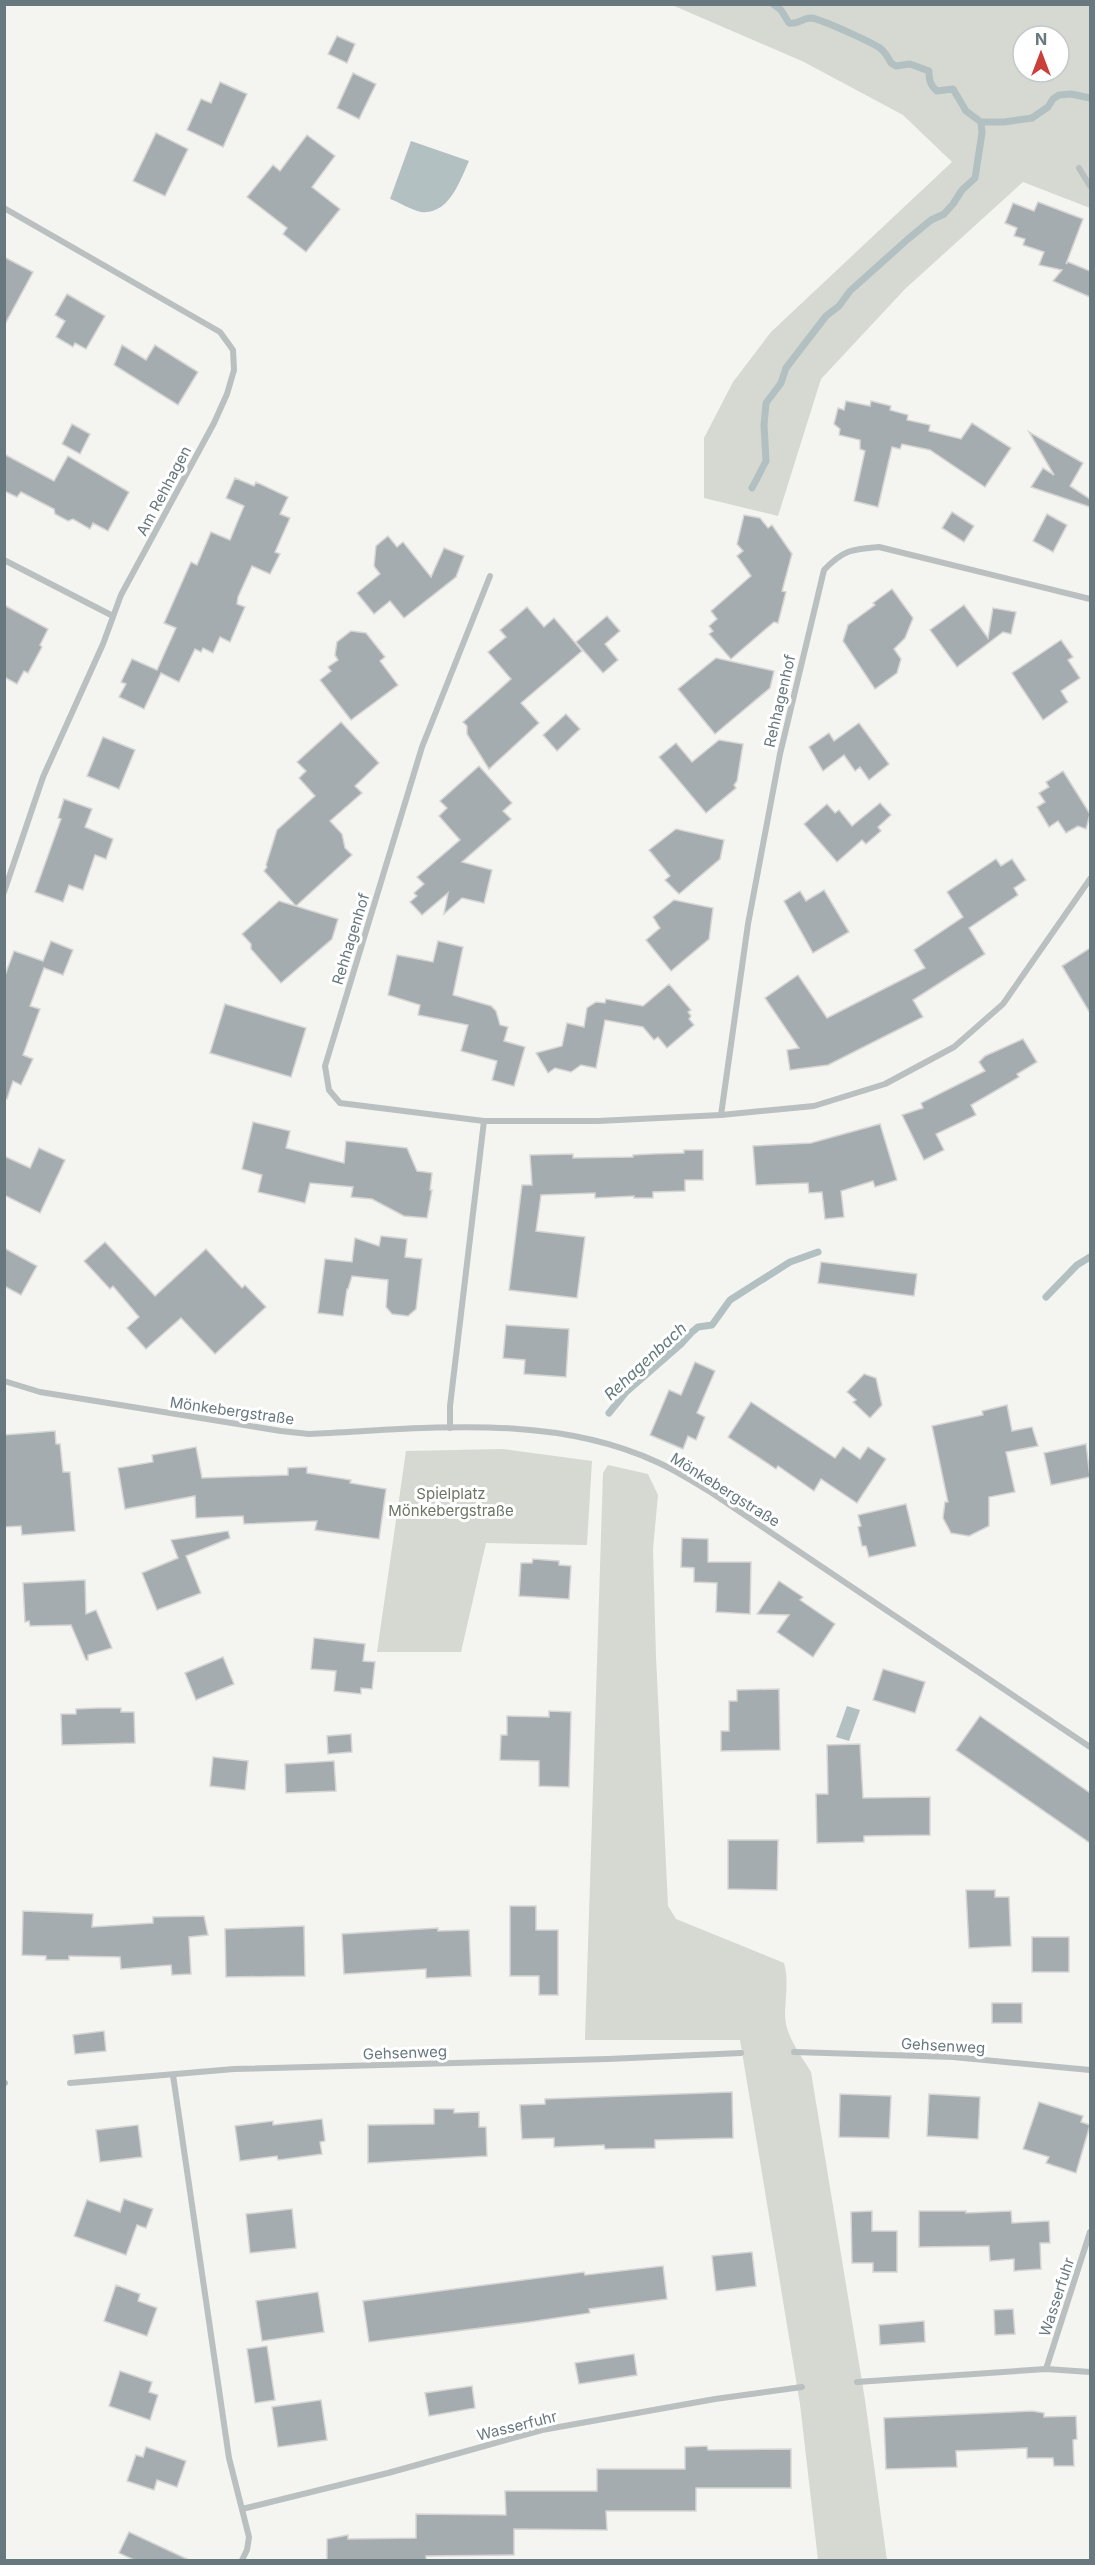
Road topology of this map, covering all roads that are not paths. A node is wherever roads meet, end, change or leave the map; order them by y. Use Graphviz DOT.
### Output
graph roads {
  1 [pos="1079,168"];
  2 [pos="1090,186"];
  3 [pos="4,208"];
  4 [pos="4,560"];
  5 [pos="490,576"];
  6 [pos="1090,599"];
  7 [pos="114,616"];
  8 [pos="1090,879"];
  9 [pos="4,892"];
  10 [pos="721,1115"];
  11 [pos="484,1121"];
  12 [pos="4,1381"];
  13 [pos="450,1428"];
  14 [pos="1090,1746"];
  15 [pos="794,2052"];
  16 [pos="741,2053"];
  17 [pos="1090,2070"];
  18 [pos="173,2075"];
  19 [pos="70,2083"];
  20 [pos="1090,2232"];
  21 [pos="1046,2369"];
  22 [pos="1090,2372"];
  23 [pos="857,2382"];
  24 [pos="802,2387"];
  25 [pos="243,2509"];
  26 [pos="242,2560"];
  1 -- 2 [label="street"];
  3 -- 7 [label="street, Am Rehhagen"];
  4 -- 7 [label="street"];
  5 -- 11 [label="street, Rehhagenhof"];
  6 -- 10 [label="street, Rehhagenhof"];
  7 -- 9 [label="street, Am Rehhagen"];
  8 -- 10 [label="street, Rehhagenhof"];
  10 -- 11 [label="street, Rehhagenhof"];
  11 -- 13 [label="street"];
  12 -- 13 [label="street, Mönkebergstraße"];
  13 -- 14 [label="street, Mönkebergstraße"];
  15 -- 17 [label="street, Gehsenweg"];
  16 -- 18 [label="street, Gehsenweg"];
  18 -- 19 [label="street, Gehsenweg"];
  18 -- 25 [label="street"];
  20 -- 21 [label="street, Wasserfuhr"];
  21 -- 22 [label="street"];
  21 -- 23 [label="street"];
  24 -- 25 [label="street, Wasserfuhr"];
  25 -- 26 [label="street"];
}
